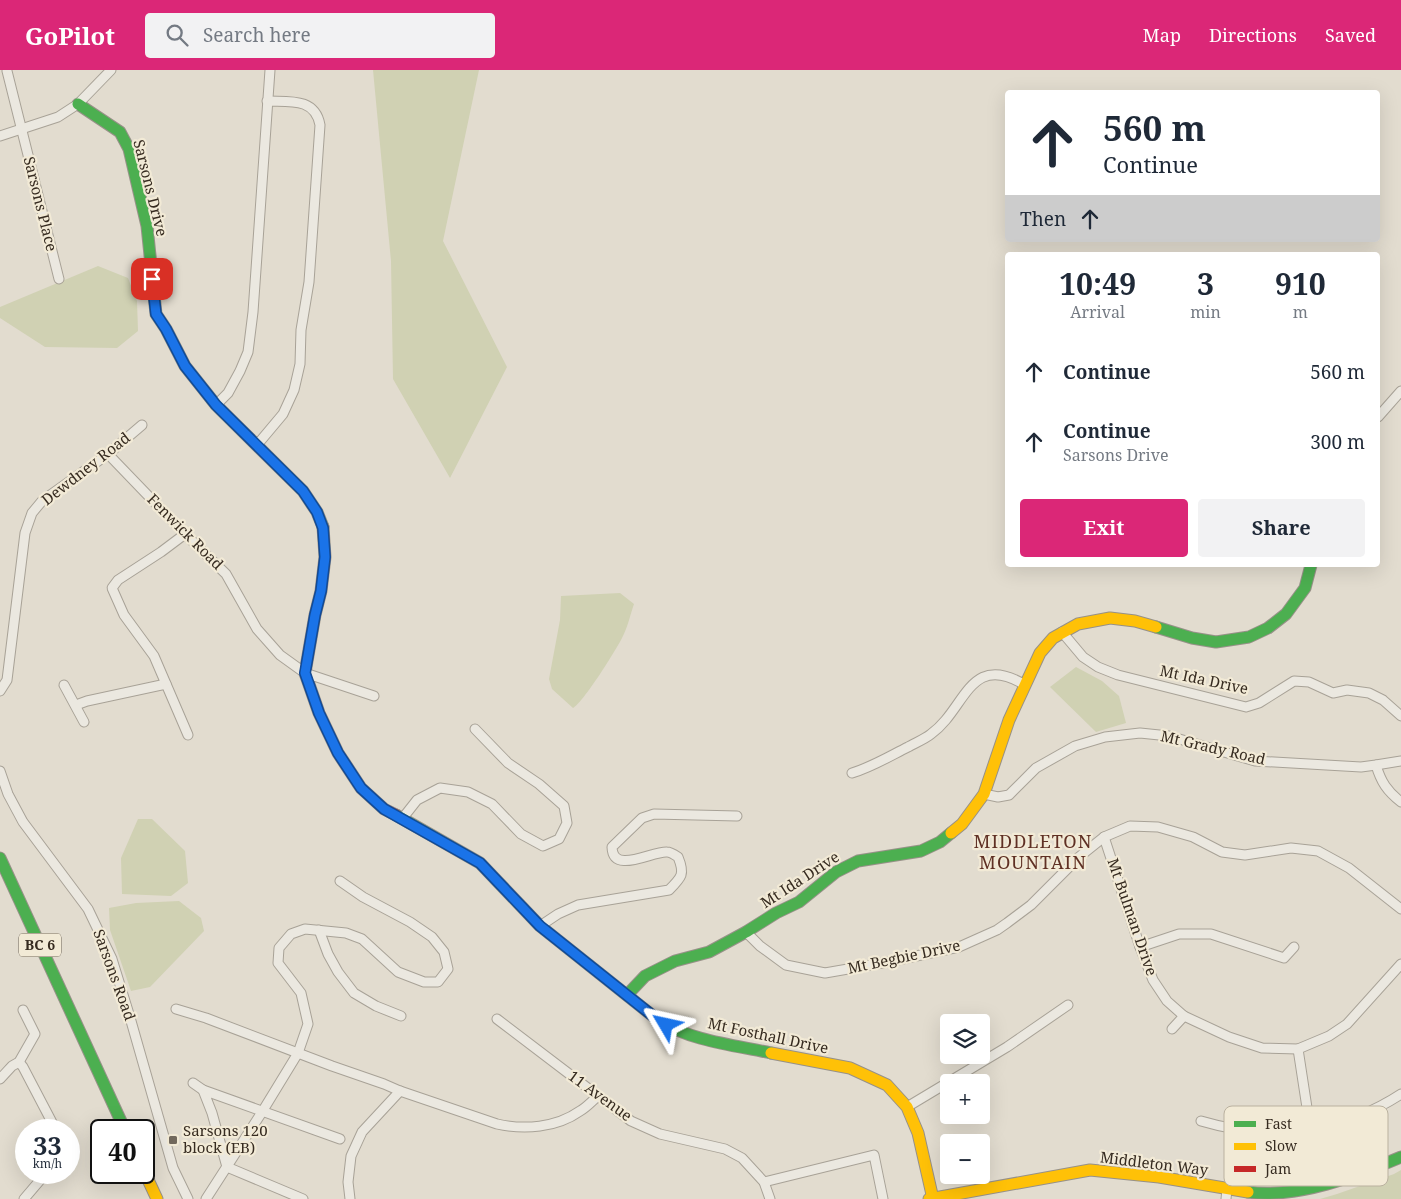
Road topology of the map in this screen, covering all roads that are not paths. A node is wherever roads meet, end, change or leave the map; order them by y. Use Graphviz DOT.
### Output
graph roads {
  1 [pos="111,70"];
  2 [pos="270,70"];
  3 [pos="5,71"];
  4 [pos="267,101"];
  5 [pos="78,104"];
  6 [pos="21,129"];
  7 [pos="0,136"];
  8 [pos="59,279"];
  9 [pos="1401,391"];
  10 [pos="216,405"];
  11 [pos="1380,415"];
  12 [pos="142,425"];
  13 [pos="257,446"];
  14 [pos="108,454"];
  15 [pos="185,534"];
  16 [pos="1310,567"];
  17 [pos="1062,632"];
  18 [pos="305,673"];
  19 [pos="166,684"];
  20 [pos="64,685"];
  21 [pos="1025,685"];
  22 [pos="0,691"];
  23 [pos="374,696"];
  24 [pos="76,705"];
  25 [pos="1401,716"];
  26 [pos="84,722"];
  27 [pos="475,729"];
  28 [pos="188,735"];
  29 [pos="1401,761"];
  30 [pos="1376,766"];
  31 [pos="0,772"];
  32 [pos="852,773"];
  33 [pos="984,794"];
  34 [pos="1401,802"];
  35 [pos="737,816"];
  36 [pos="402,819"];
  37 [pos="1104,837"];
  38 [pos="0,858"];
  39 [pos="340,881"];
  40 [pos="1401,909"];
  41 [pos="540,926"];
  42 [pos="319,930"];
  43 [pos="746,932"];
  44 [pos="1140,947"];
  45 [pos="1294,947"];
  46 [pos="1401,964"];
  47 [pos="626,995"];
  48 [pos="1068,1005"];
  49 [pos="176,1009"];
  50 [pos="23,1010"];
  51 [pos="401,1016"];
  52 [pos="1184,1016"];
  53 [pos="497,1019"];
  54 [pos="1172,1029"];
  55 [pos="1298,1050"];
  56 [pos="298,1053"];
  57 [pos="18,1062"];
  58 [pos="0,1078"];
  59 [pos="194,1083"];
  60 [pos="203,1090"];
  61 [pos="400,1091"];
  62 [pos="1401,1094"];
  63 [pos="598,1096"];
  64 [pos="1307,1106"];
  65 [pos="1379,1106"];
  66 [pos="907,1107"];
  67 [pos="262,1112"];
  68 [pos="50,1119"];
  69 [pos="120,1119"];
  70 [pos="1201,1121"];
  71 [pos="1224,1127"];
  72 [pos="340,1139"];
  73 [pos="1401,1157"];
  74 [pos="1388,1162"];
  75 [pos="227,1167"];
  76 [pos="764,1182"];
  77 [pos="37,1184"];
  78 [pos="150,1184"];
  79 [pos="1319,1186"];
  80 [pos="1226,1194"];
  81 [pos="24,1199"];
  82 [pos="157,1199"];
  83 [pos="188,1199"];
  84 [pos="206,1199"];
  85 [pos="303,1199"];
  86 [pos="350,1199"];
  87 [pos="770,1199"];
  88 [pos="883,1199"];
  89 [pos="932,1199"];
  1 -- 5 [label="street"];
  2 -- 4 [label="street"];
  3 -- 6 [label="street, Sarsons Place"];
  4 -- 10 [label="street"];
  4 -- 13 [label="street"];
  5 -- 6 [label="street"];
  5 -- 10 [label="street, Sarsons Drive"];
  6 -- 7 [label="street"];
  6 -- 8 [label="street, Sarsons Place"];
  9 -- 11 [label="street"];
  10 -- 13 [label="street, Sarsons Drive"];
  12 -- 14 [label="street, Dewdney Road"];
  13 -- 18 [label="street, Mt Fosthall Drive"];
  14 -- 15 [label="street, Fenwick Road"];
  14 -- 22 [label="street, Dewdney Road"];
  15 -- 18 [label="street, Fenwick Road"];
  15 -- 19 [label="street"];
  16 -- 17 [label="street, Mt Ida Drive"];
  17 -- 21 [label="street, Mt Ida Drive"];
  17 -- 25 [label="street, Mt Ida Drive"];
  18 -- 23 [label="street, Fenwick Road"];
  18 -- 36 [label="street, Mt Fosthall Drive"];
  19 -- 24 [label="street"];
  19 -- 28 [label="street"];
  20 -- 24 [label="street"];
  21 -- 32 [label="street"];
  21 -- 33 [label="street, Mt Ida Drive"];
  24 -- 26 [label="street"];
  27 -- 36 [label="street"];
  29 -- 30 [label="street, Mt Grady Road"];
  30 -- 33 [label="street, Mt Grady Road"];
  30 -- 34 [label="street"];
  31 -- 83 [label="street, Sarsons Road"];
  33 -- 43 [label="street, Mt Ida Drive"];
  35 -- 41 [label="street"];
  36 -- 41 [label="street, Mt Fosthall Drive"];
  37 -- 40 [label="street, Mt Begbie Drive"];
  37 -- 43 [label="street, Mt Begbie Drive"];
  37 -- 44 [label="street, Mt Bulman Drive"];
  38 -- 69 [label="street, BC 6"];
  39 -- 42 [label="street"];
  41 -- 47 [label="street, Mt Fosthall Drive"];
  42 -- 51 [label="street"];
  42 -- 56 [label="street"];
  43 -- 47 [label="street, Mt Ida Drive"];
  44 -- 45 [label="street"];
  44 -- 52 [label="street, Mt Bulman Drive"];
  46 -- 55 [label="street, Mt Bulman Drive"];
  47 -- 66 [label="street, Mt Fosthall Drive"];
  48 -- 66 [label="street"];
  49 -- 56 [label="street"];
  50 -- 57 [label="street"];
  52 -- 54 [label="street"];
  52 -- 55 [label="street, Mt Bulman Drive"];
  53 -- 63 [label="street, 11 Avenue"];
  55 -- 64 [label="street"];
  56 -- 61 [label="street"];
  56 -- 67 [label="street"];
  57 -- 58 [label="street"];
  57 -- 68 [label="street"];
  59 -- 60 [label="street"];
  60 -- 67 [label="street"];
  60 -- 75 [label="street"];
  61 -- 63 [label="street"];
  61 -- 86 [label="street"];
  62 -- 65 [label="street"];
  63 -- 76 [label="street, 11 Avenue"];
  66 -- 89 [label="street, Mt Fosthall Drive"];
  67 -- 72 [label="street"];
  67 -- 75 [label="street"];
  70 -- 71 [label="street"];
  73 -- 74 [label="street, Middleton Way"];
  75 -- 84 [label="street"];
  75 -- 85 [label="street"];
  76 -- 87 [label="street, 11 Avenue"];
  76 -- 88 [label="street"];
  77 -- 81 [label="street"];
  78 -- 82 [label="street"];
  79 -- 80 [label="street, Middleton Way"];
  80 -- 89 [label="street, Middleton Way"];
}
